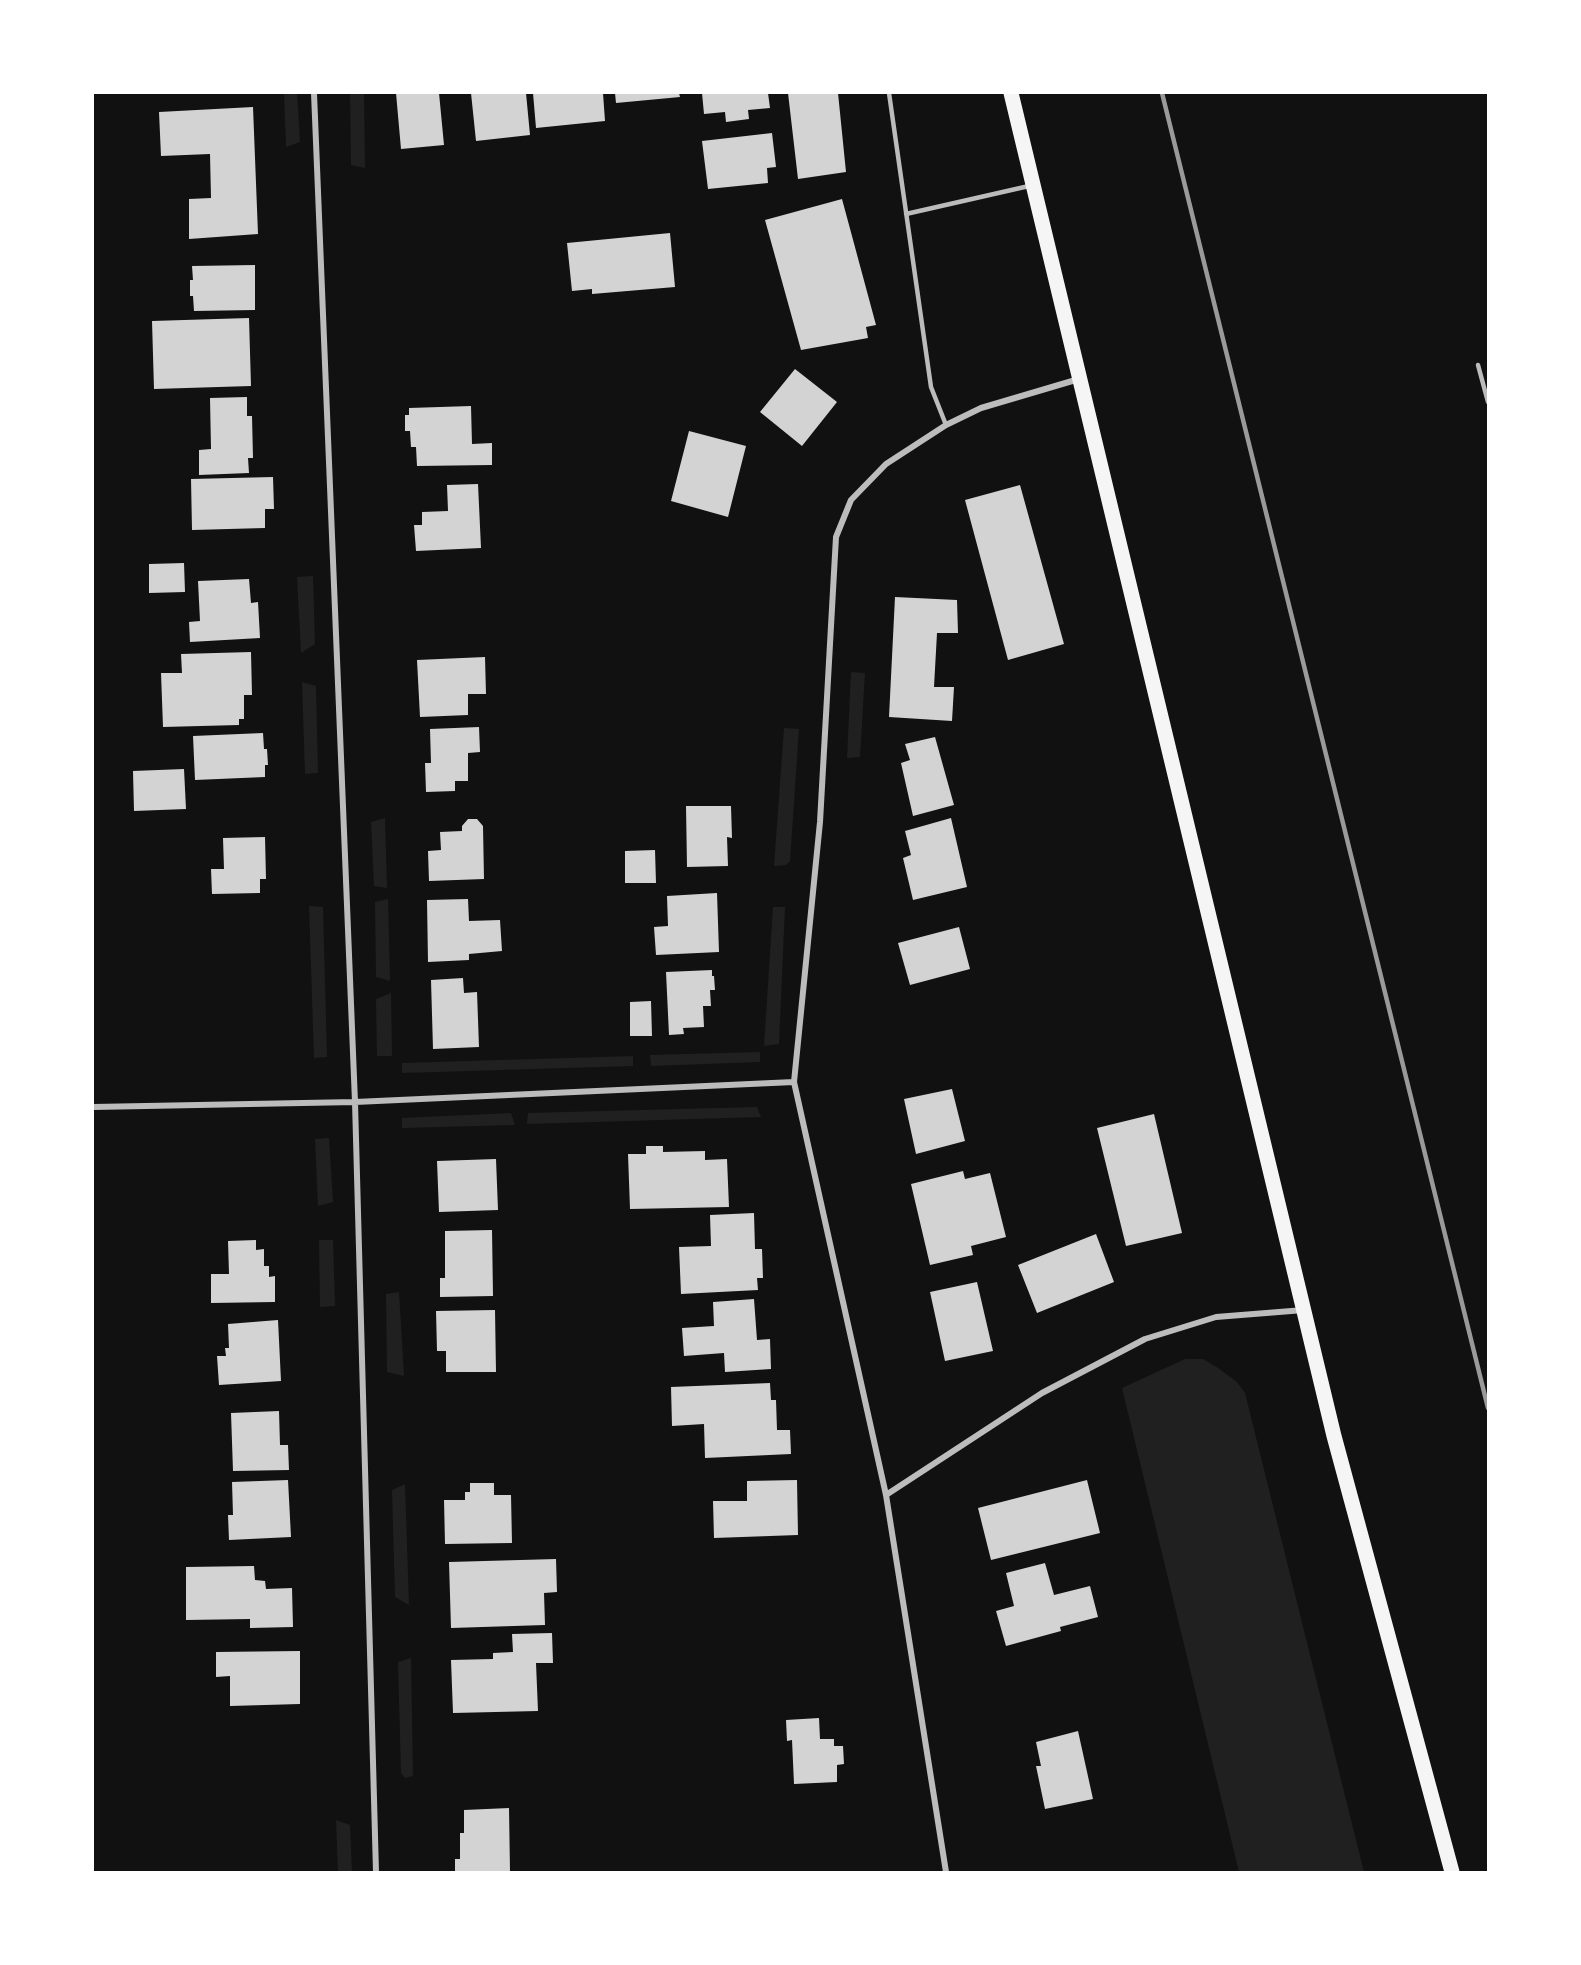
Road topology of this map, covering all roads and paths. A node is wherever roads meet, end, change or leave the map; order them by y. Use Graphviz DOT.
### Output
graph roads {
  1 [pos="314,93"];
  2 [pos="889,93"];
  3 [pos="1011,93"];
  4 [pos="1033,185"];
  5 [pos="906,214"];
  6 [pos="1478,365"];
  7 [pos="1080,379"];
  8 [pos="1488,402"];
  9 [pos="946,425"];
  10 [pos="794,1082"];
  11 [pos="355,1102"];
  12 [pos="93,1107"];
  13 [pos="1304,1310"];
  14 [pos="886,1495"];
  15 [pos="945,1871"];
  16 [pos="376,1872"];
  17 [pos="1452,1872"];
  1 -- 11 [label="street"];
  2 -- 5 [label="lane"];
  3 -- 4 [label="main road"];
  4 -- 5 [label="lane"];
  4 -- 7 [label="main road"];
  5 -- 9 [label="lane"];
  6 -- 8 [label="lane"];
  7 -- 9 [label="street"];
  7 -- 13 [label="main road"];
  9 -- 10 [label="street"];
  10 -- 11 [label="street"];
  10 -- 14 [label="street"];
  11 -- 12 [label="street"];
  11 -- 16 [label="street"];
  13 -- 14 [label="street"];
  13 -- 17 [label="main road"];
  14 -- 15 [label="street"];
}
